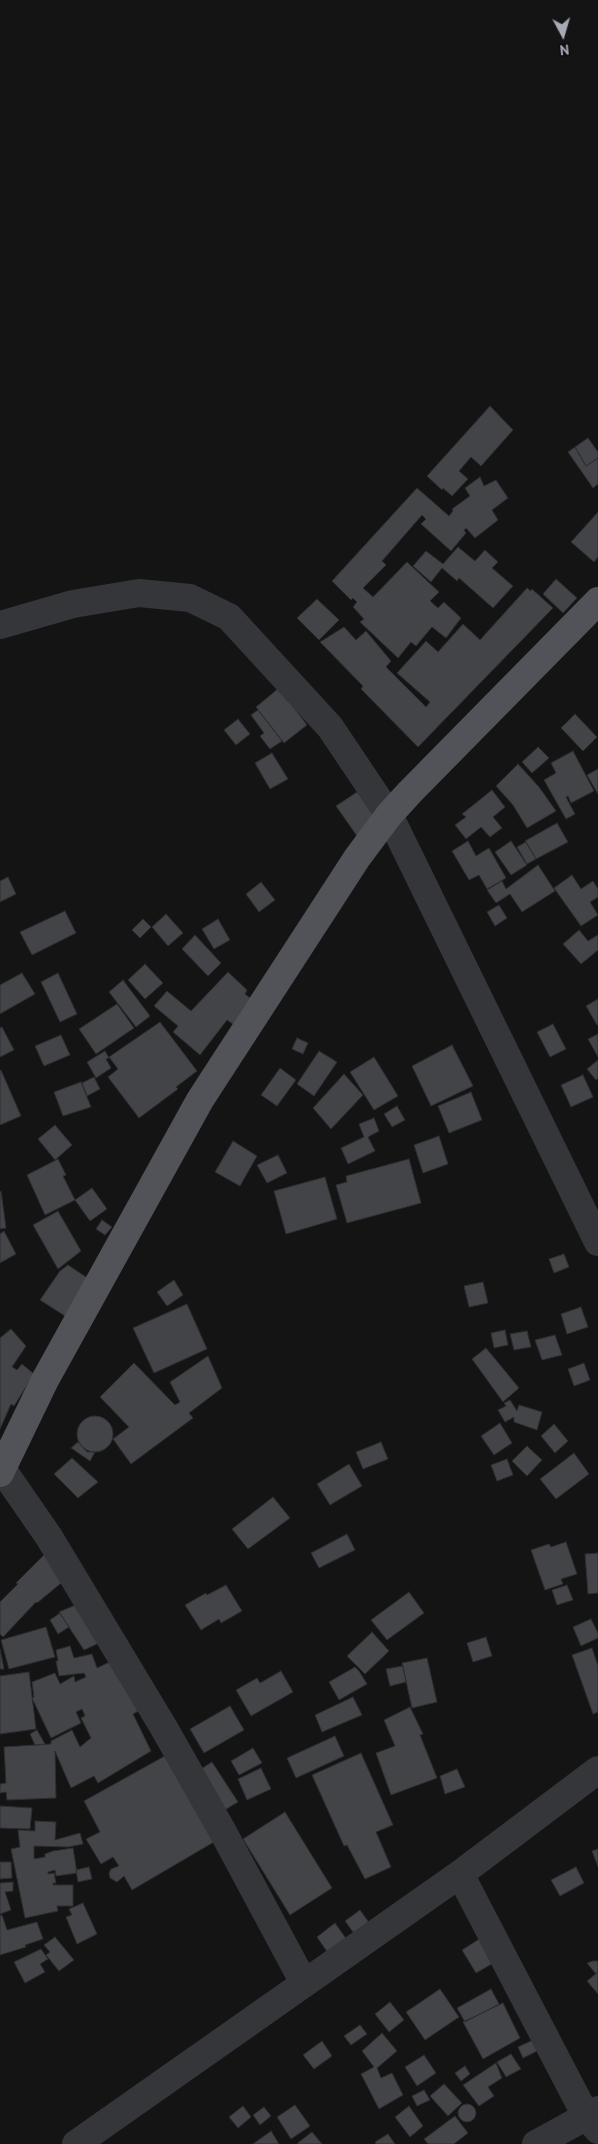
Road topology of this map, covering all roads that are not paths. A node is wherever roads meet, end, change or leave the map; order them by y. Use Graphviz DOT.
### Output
graph roads {
  1 [pos="598,601"];
  2 [pos="0,625"];
  3 [pos="389,815"];
  4 [pos="598,1242"];
  5 [pos="1,1471"];
  6 [pos="598,1770"];
  7 [pos="460,1874"];
  8 [pos="304,1983"];
  9 [pos="594,2119"];
  10 [pos="76,2144"];
  11 [pos="536,2144"];
  1 -- 3 [label="main road"];
  2 -- 3 [label="street"];
  3 -- 4 [label="street"];
  3 -- 5 [label="main road"];
  5 -- 8 [label="street"];
  6 -- 7 [label="street"];
  7 -- 8 [label="street"];
  7 -- 9 [label="street"];
  8 -- 10 [label="street"];
  9 -- 11 [label="street"];
}
